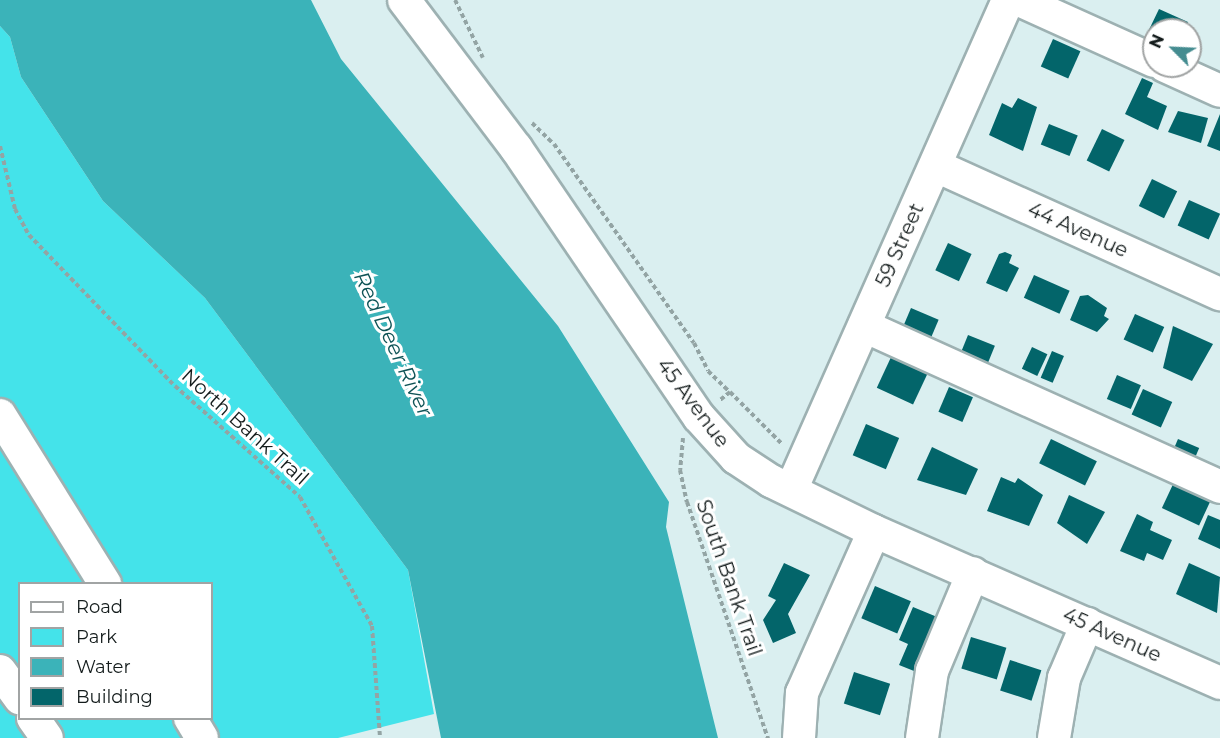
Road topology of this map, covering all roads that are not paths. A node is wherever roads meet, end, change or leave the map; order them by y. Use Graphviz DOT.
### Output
graph roads {
  1 [pos="404,0"];
  2 [pos="1008,0"];
  3 [pos="1019,0"];
  4 [pos="1142,56"];
  5 [pos="1191,78"];
  6 [pos="1220,91"];
  7 [pos="936,166"];
  8 [pos="1220,294"];
  9 [pos="864,326"];
  10 [pos="0,416"];
  11 [pos="1220,487"];
  12 [pos="791,490"];
  13 [pos="874,531"];
  14 [pos="973,573"];
  15 [pos="104,582"];
  16 [pos="1087,624"];
  17 [pos="0,671"];
  18 [pos="1220,683"];
  19 [pos="18,696"];
  20 [pos="34,720"];
  21 [pos="191,720"];
  22 [pos="47,738"];
  23 [pos="202,738"];
  24 [pos="799,738"];
  25 [pos="922,738"];
  26 [pos="1053,738"];
  1 -- 12 [label="street, 45 Avenue"];
  2 -- 7 [label="street, 59 Street"];
  3 -- 4 [label="street"];
  5 -- 6 [label="street"];
  7 -- 8 [label="street, 44 Avenue"];
  7 -- 9 [label="street, 59 Street"];
  9 -- 11 [label="street"];
  9 -- 12 [label="street, 59 Street"];
  10 -- 15 [label="street"];
  12 -- 13 [label="street, 45 Avenue"];
  13 -- 14 [label="street, 45 Avenue"];
  13 -- 24 [label="street"];
  14 -- 16 [label="street, 45 Avenue"];
  14 -- 25 [label="street"];
  16 -- 18 [label="street, 45 Avenue"];
  16 -- 26 [label="street"];
  17 -- 19 [label="street"];
  20 -- 22 [label="street"];
  21 -- 23 [label="street"];
}
